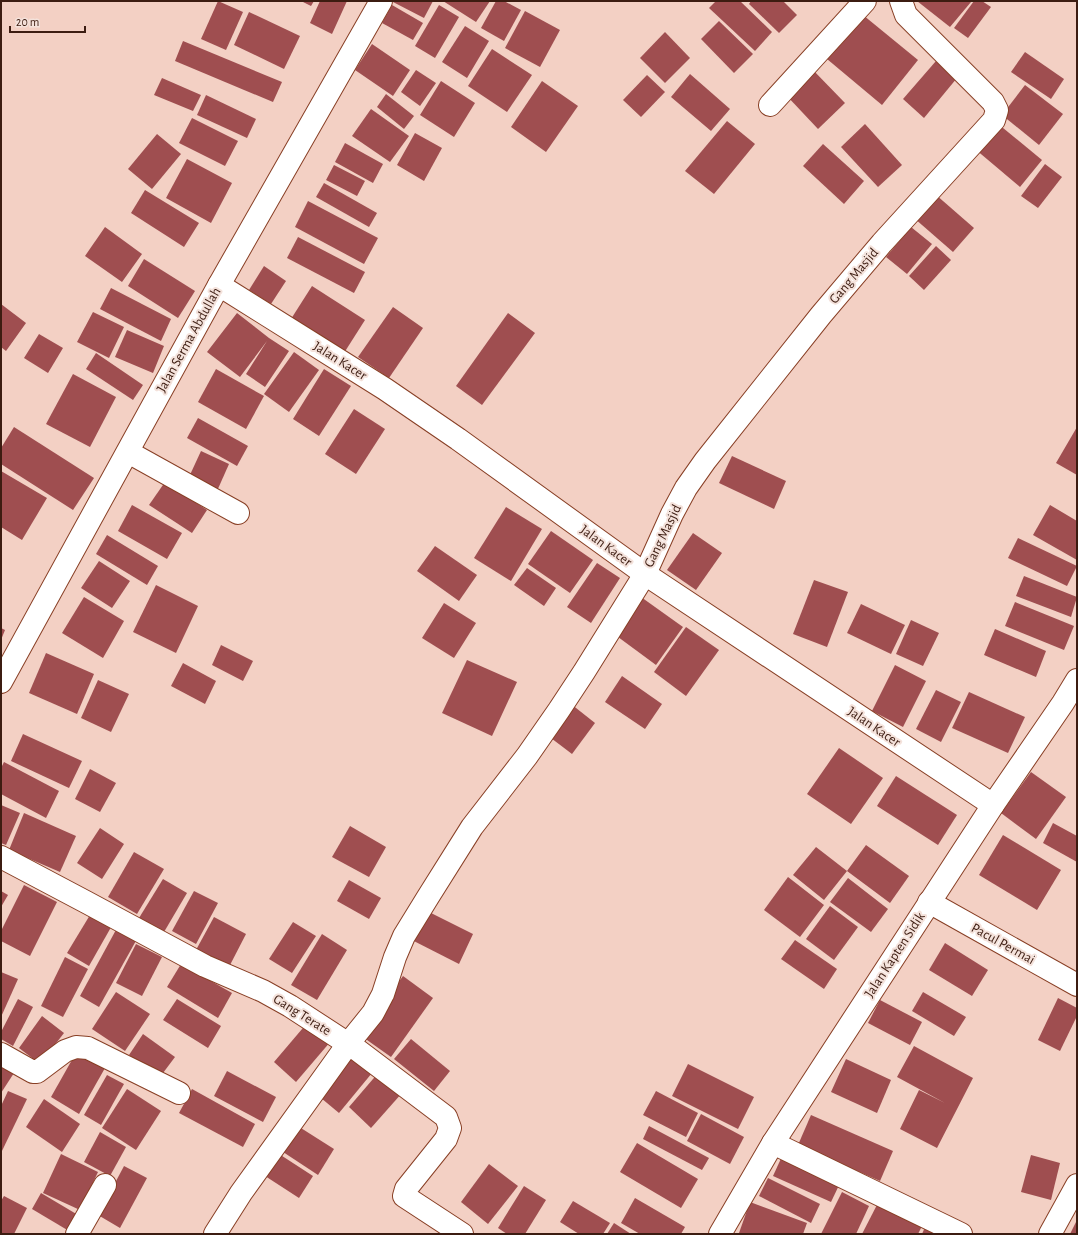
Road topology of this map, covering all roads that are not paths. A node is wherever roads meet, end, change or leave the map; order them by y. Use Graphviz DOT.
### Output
graph roads {
  1 [pos="864,1"];
  2 [pos="901,1"];
  3 [pos="375,3"];
  4 [pos="770,106"];
  5 [pos="220,285"];
  6 [pos="128,452"];
  7 [pos="238,512"];
  8 [pos="645,574"];
  9 [pos="1077,680"];
  10 [pos="1,682"];
  11 [pos="993,805"];
  12 [pos="1,857"];
  13 [pos="929,902"];
  14 [pos="1077,985"];
  15 [pos="348,1044"];
  16 [pos="1,1054"];
  17 [pos="179,1093"];
  18 [pos="773,1143"];
  19 [pos="105,1185"];
  20 [pos="1077,1185"];
  21 [pos="77,1234"];
  22 [pos="215,1234"];
  23 [pos="462,1234"];
  24 [pos="720,1234"];
  25 [pos="961,1234"];
  26 [pos="1050,1234"];
  1 -- 4 [label="street"];
  2 -- 8 [label="street, Gang Masjid"];
  3 -- 5 [label="street, Jalan Serma Abdullah"];
  5 -- 6 [label="street, Jalan Serma Abdullah"];
  5 -- 8 [label="street, Jalan Kacer"];
  6 -- 7 [label="street"];
  6 -- 10 [label="street, Jalan Serma Abdullah"];
  8 -- 11 [label="street, Jalan Kacer"];
  8 -- 15 [label="street, Gang Masjid"];
  9 -- 11 [label="street, Jalan Kapten Sidik"];
  11 -- 13 [label="street, Jalan Kapten Sidik"];
  12 -- 15 [label="street, Gang Terate"];
  13 -- 14 [label="street, Pacul Permai"];
  13 -- 18 [label="street, Jalan Kapten Sidik"];
  15 -- 22 [label="street, Gang Masjid"];
  15 -- 23 [label="street, Gang Terate"];
  16 -- 17 [label="street"];
  18 -- 24 [label="street, Jalan Kapten Sidik"];
  18 -- 25 [label="street"];
  19 -- 21 [label="street"];
  20 -- 26 [label="street"];
}
